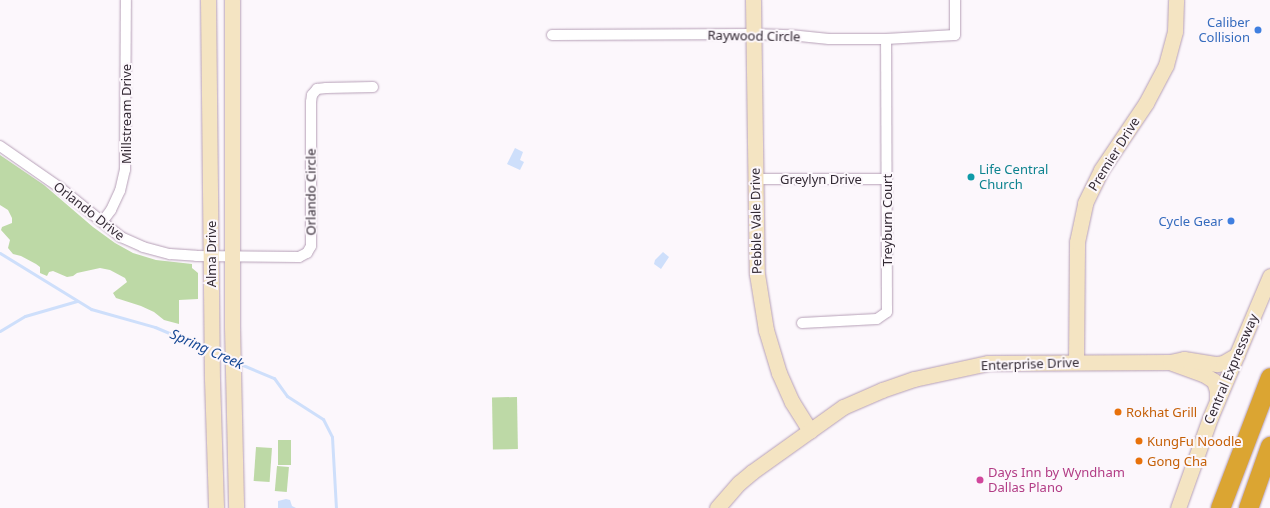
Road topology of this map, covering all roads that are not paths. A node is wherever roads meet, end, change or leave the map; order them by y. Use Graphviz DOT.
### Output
graph roads {
  1 [pos="126,0"];
  2 [pos="208,0"];
  3 [pos="232,0"];
  4 [pos="753,0"];
  5 [pos="955,0"];
  6 [pos="1176,0"];
  7 [pos="753,34"];
  8 [pos="552,35"];
  9 [pos="886,39"];
  10 [pos="373,87"];
  11 [pos="0,146"];
  12 [pos="887,179"];
  13 [pos="755,180"];
  14 [pos="102,222"];
  15 [pos="211,257"];
  16 [pos="232,257"];
  17 [pos="1270,276"];
  18 [pos="802,323"];
  19 [pos="1237,355"];
  20 [pos="1076,362"];
  21 [pos="1170,362"];
  22 [pos="1270,377"];
  23 [pos="1217,402"];
  24 [pos="810,431"];
  25 [pos="1270,446"];
  26 [pos="216,501"];
  27 [pos="236,501"];
  28 [pos="717,508"];
  29 [pos="1178,508"];
  30 [pos="1220,508"];
  31 [pos="1248,508"];
  1 -- 14 [label="street, Millstream Drive"];
  2 -- 15 [label="street, Alma Drive"];
  3 -- 16 [label="street, Alma Drive"];
  4 -- 7 [label="street, Pebble Vale Drive"];
  5 -- 9 [label="street, Raywood Circle"];
  6 -- 20 [label="street, Premier Drive"];
  7 -- 8 [label="street, Raywood Circle"];
  7 -- 9 [label="street, Raywood Circle"];
  7 -- 13 [label="street, Pebble Vale Drive"];
  9 -- 12 [label="street, Treyburn Court"];
  10 -- 16 [label="street, Orlando Circle"];
  11 -- 14 [label="street, Orlando Drive"];
  12 -- 13 [label="street, Greylyn Drive"];
  12 -- 18 [label="street, Treyburn Court"];
  13 -- 24 [label="street, Pebble Vale Drive"];
  14 -- 15 [label="street, Orlando Drive"];
  15 -- 16 [label="street, Orlando Circle"];
  15 -- 26 [label="street, Alma Drive"];
  16 -- 27 [label="street, Alma Drive"];
  17 -- 19 [label="street, Central Expressway"];
  19 -- 21 [label="street, Enterprise Drive"];
  19 -- 23 [label="street, Central Expressway"];
  20 -- 21 [label="street, Enterprise Drive"];
  20 -- 24 [label="street, Enterprise Drive"];
  21 -- 23 [label="street, Enterprise Drive"];
  22 -- 30 [label="highway"];
  23 -- 29 [label="street, Central Expressway"];
  24 -- 28 [label="street, Enterprise Drive"];
  25 -- 31 [label="highway"];
  26 -- 27 [label="street"];
}
